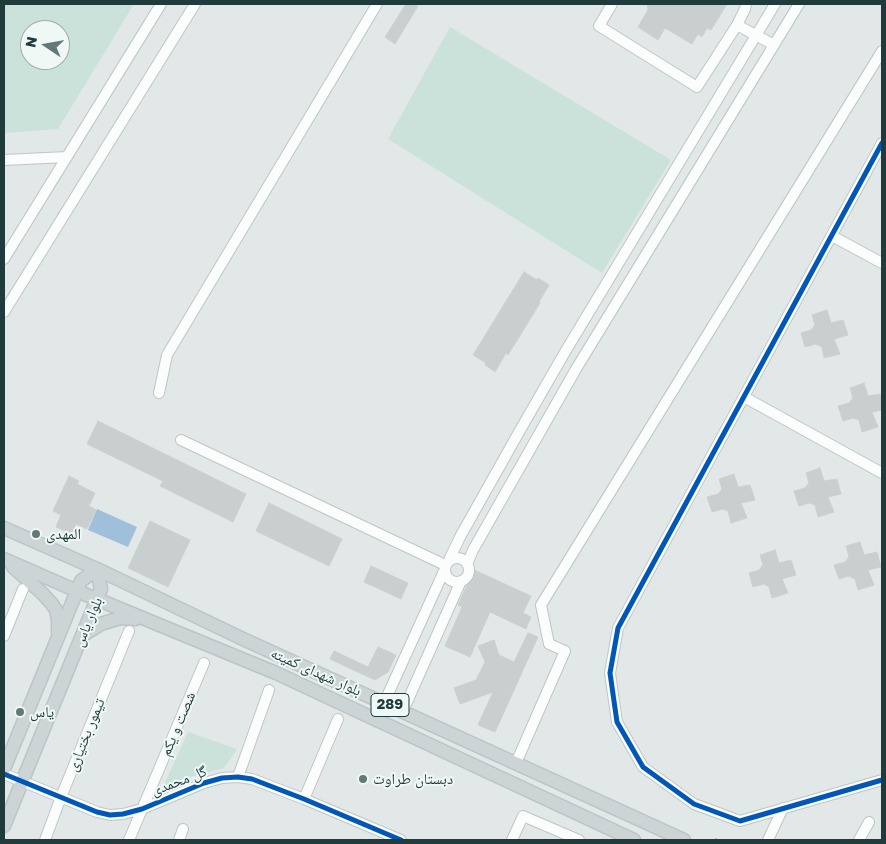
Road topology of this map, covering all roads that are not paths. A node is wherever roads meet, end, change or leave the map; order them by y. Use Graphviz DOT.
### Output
graph roads {
  1 [pos="161,4"];
  2 [pos="195,4"];
  3 [pos="377,4"];
  4 [pos="612,4"];
  5 [pos="746,4"];
  6 [pos="775,4"];
  7 [pos="799,4"];
  8 [pos="737,25"];
  9 [pos="756,36"];
  10 [pos="774,45"];
  11 [pos="882,51"];
  12 [pos="882,143"];
  13 [pos="67,157"];
  14 [pos="4,160"];
  15 [pos="832,236"];
  16 [pos="4,258"];
  17 [pos="882,263"];
  18 [pos="4,312"];
  19 [pos="565,352"];
  20 [pos="581,362"];
  21 [pos="159,393"];
  22 [pos="744,397"];
  23 [pos="181,440"];
  24 [pos="882,473"];
  25 [pos="4,528"];
  26 [pos="5,560"];
  27 [pos="467,564"];
  28 [pos="446,565"];
  29 [pos="97,569"];
  30 [pos="460,581"];
  31 [pos="23,589"];
  32 [pos="75,596"];
  33 [pos="95,604"];
  34 [pos="146,620"];
  35 [pos="129,631"];
  36 [pos="4,636"];
  37 [pos="82,636"];
  38 [pos="56,642"];
  39 [pos="204,664"];
  40 [pos="270,690"];
  41 [pos="384,702"];
  42 [pos="403,711"];
  43 [pos="338,719"];
  44 [pos="18,736"];
  45 [pos="4,748"];
  46 [pos="516,763"];
  47 [pos="4,769"];
  48 [pos="4,774"];
  49 [pos="238,777"];
  50 [pos="882,780"];
  51 [pos="22,782"];
  52 [pos="62,797"];
  53 [pos="304,799"];
  54 [pos="783,808"];
  55 [pos="142,809"];
  56 [pos="869,822"];
  57 [pos="4,826"];
  58 [pos="183,829"];
  59 [pos="46,840"];
  60 [pos="129,840"];
  61 [pos="178,840"];
  62 [pos="401,840"];
  63 [pos="512,840"];
  64 [pos="579,840"];
  65 [pos="634,840"];
  66 [pos="684,840"];
  67 [pos="768,840"];
  68 [pos="859,840"];
  1 -- 13 [label="street"];
  2 -- 18 [label="street"];
  3 -- 21 [label="street"];
  4 -- 8 [label="street"];
  5 -- 8 [label="street"];
  6 -- 9 [label="street"];
  7 -- 10 [label="street"];
  8 -- 9 [label="street"];
  9 -- 10 [label="street"];
  9 -- 19 [label="street"];
  10 -- 20 [label="street"];
  11 -- 46 [label="street"];
  12 -- 15 [label="street"];
  13 -- 14 [label="street"];
  13 -- 16 [label="street"];
  15 -- 17 [label="street"];
  15 -- 22 [label="street"];
  19 -- 20 [label="street"];
  19 -- 28 [label="street"];
  20 -- 27 [label="street"];
  22 -- 24 [label="street"];
  22 -- 54 [label="street"];
  23 -- 28 [label="street"];
  25 -- 29 [label="main road, بلوار شهدای کمیته / 289"];
  26 -- 32 [label="main road"];
  26 -- 38 [label="main road"];
  27 -- 28 [label="street"];
  27 -- 30 [label="street"];
  28 -- 30 [label="street"];
  28 -- 41 [label="street"];
  29 -- 32 [label="main road, بلوار یاس"];
  29 -- 33 [label="main road, بلوار یاس"];
  29 -- 41 [label="main road, بلوار شهدای کمیته / 289"];
  30 -- 42 [label="street"];
  31 -- 36 [label="street"];
  32 -- 33 [label="main road, بلوار شهدای کمیته"];
  32 -- 38 [label="main road, بلوار یاس"];
  33 -- 34 [label="main road, بلوار شهدای کمیته / 289"];
  33 -- 37 [label="main road, بلوار یاس"];
  34 -- 37 [label="main road"];
  34 -- 65 [label="main road, بلوار شهدای کمیته / 289"];
  35 -- 52 [label="street, تیمور بختیاری"];
  37 -- 51 [label="main road, بلوار یاس"];
  38 -- 44 [label="main road, بلوار یاس"];
  39 -- 55 [label="street, شصت و یکم"];
  40 -- 49 [label="street"];
  41 -- 42 [label="main road, بلوار شهدای کمیته / 289"];
  42 -- 46 [label="main road, بلوار شهدای کمیته / 289"];
  43 -- 53 [label="street"];
  44 -- 45 [label="main road"];
  44 -- 47 [label="main road, بلوار یاس"];
  46 -- 66 [label="main road, بلوار شهدای کمیته / 289"];
  48 -- 51 [label="street, گل محمدی"];
  49 -- 53 [label="street, گل محمدی"];
  49 -- 55 [label="street, گل محمدی"];
  50 -- 54 [label="street"];
  51 -- 52 [label="street, گل محمدی"];
  51 -- 57 [label="main road, بلوار یاس"];
  52 -- 55 [label="street, گل محمدی"];
  52 -- 59 [label="street, تیمور بختیاری"];
  53 -- 62 [label="street, گل محمدی"];
  54 -- 67 [label="street"];
  55 -- 60 [label="street, شصت و یکم"];
  56 -- 68 [label="street"];
  58 -- 61 [label="street"];
  63 -- 64 [label="street"];
}
